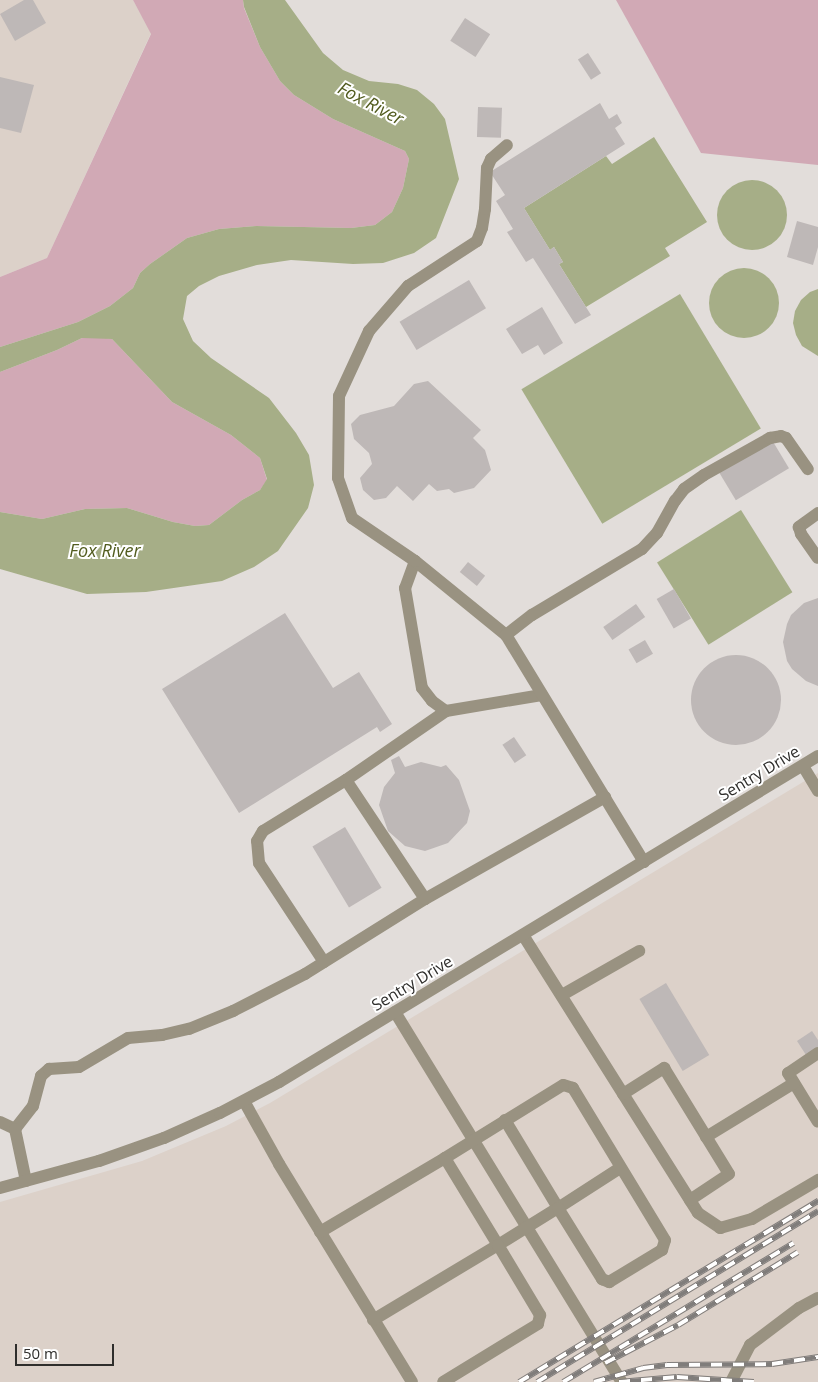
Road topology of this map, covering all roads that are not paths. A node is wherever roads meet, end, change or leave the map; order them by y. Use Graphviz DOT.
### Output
graph roads {
  1 [pos="507,145"];
  2 [pos="808,469"];
  3 [pos="818,513"];
  4 [pos="818,558"];
  5 [pos="415,561"];
  6 [pos="506,635"];
  7 [pos="542,695"];
  8 [pos="446,711"];
  9 [pos="818,756"];
  10 [pos="803,766"];
  11 [pos="346,780"];
  12 [pos="818,791"];
  13 [pos="605,796"];
  14 [pos="644,862"];
  15 [pos="425,899"];
  16 [pos="523,935"];
  17 [pos="639,951"];
  18 [pos="324,962"];
  19 [pos="562,995"];
  20 [pos="395,1012"];
  21 [pos="818,1052"];
  22 [pos="794,1083"];
  23 [pos="623,1094"];
  24 [pos="244,1101"];
  25 [pos="505,1120"];
  26 [pos="0,1122"];
  27 [pos="818,1122"];
  28 [pos="15,1129"];
  29 [pos="706,1137"];
  30 [pos="473,1141"];
  31 [pos="445,1158"];
  32 [pos="620,1168"];
  33 [pos="818,1180"];
  34 [pos="26,1181"];
  35 [pos="0,1188"];
  36 [pos="690,1200"];
  37 [pos="558,1208"];
  38 [pos="526,1227"];
  39 [pos="320,1232"];
  40 [pos="498,1245"];
  41 [pos="818,1298"];
  42 [pos="373,1320"];
  43 [pos="412,1382"];
  44 [pos="443,1382"];
  45 [pos="622,1382"];
  46 [pos="731,1382"];
  1 -- 5 [label="street"];
  2 -- 6 [label="street"];
  3 -- 4 [label="street"];
  5 -- 6 [label="street"];
  5 -- 8 [label="street"];
  6 -- 7 [label="street"];
  7 -- 8 [label="street"];
  7 -- 13 [label="street"];
  8 -- 11 [label="street"];
  9 -- 10 [label="street, Sentry Drive"];
  10 -- 12 [label="street"];
  10 -- 14 [label="street, Sentry Drive"];
  11 -- 15 [label="street"];
  11 -- 18 [label="street"];
  13 -- 14 [label="street"];
  13 -- 15 [label="street"];
  14 -- 16 [label="street, Sentry Drive"];
  15 -- 18 [label="street"];
  16 -- 19 [label="street"];
  16 -- 20 [label="street, Sentry Drive"];
  17 -- 19 [label="street"];
  18 -- 28 [label="street"];
  19 -- 23 [label="street"];
  20 -- 24 [label="street, Sentry Drive"];
  20 -- 30 [label="street"];
  21 -- 22 [label="street"];
  22 -- 27 [label="street"];
  22 -- 29 [label="street"];
  23 -- 29 [label="street"];
  23 -- 36 [label="street"];
  24 -- 34 [label="street, Sentry Drive"];
  24 -- 39 [label="street"];
  25 -- 30 [label="street"];
  25 -- 32 [label="street"];
  25 -- 37 [label="street"];
  26 -- 28 [label="street"];
  28 -- 34 [label="street"];
  29 -- 36 [label="street"];
  30 -- 31 [label="street"];
  30 -- 38 [label="street"];
  31 -- 39 [label="street"];
  31 -- 40 [label="street"];
  32 -- 37 [label="street"];
  32 -- 37 [label="street"];
  33 -- 36 [label="street"];
  34 -- 35 [label="street, Sentry Drive"];
  37 -- 38 [label="street"];
  38 -- 40 [label="street"];
  38 -- 45 [label="street"];
  39 -- 42 [label="street"];
  40 -- 42 [label="street"];
  40 -- 44 [label="street"];
  41 -- 46 [label="street"];
  42 -- 43 [label="street"];
}
